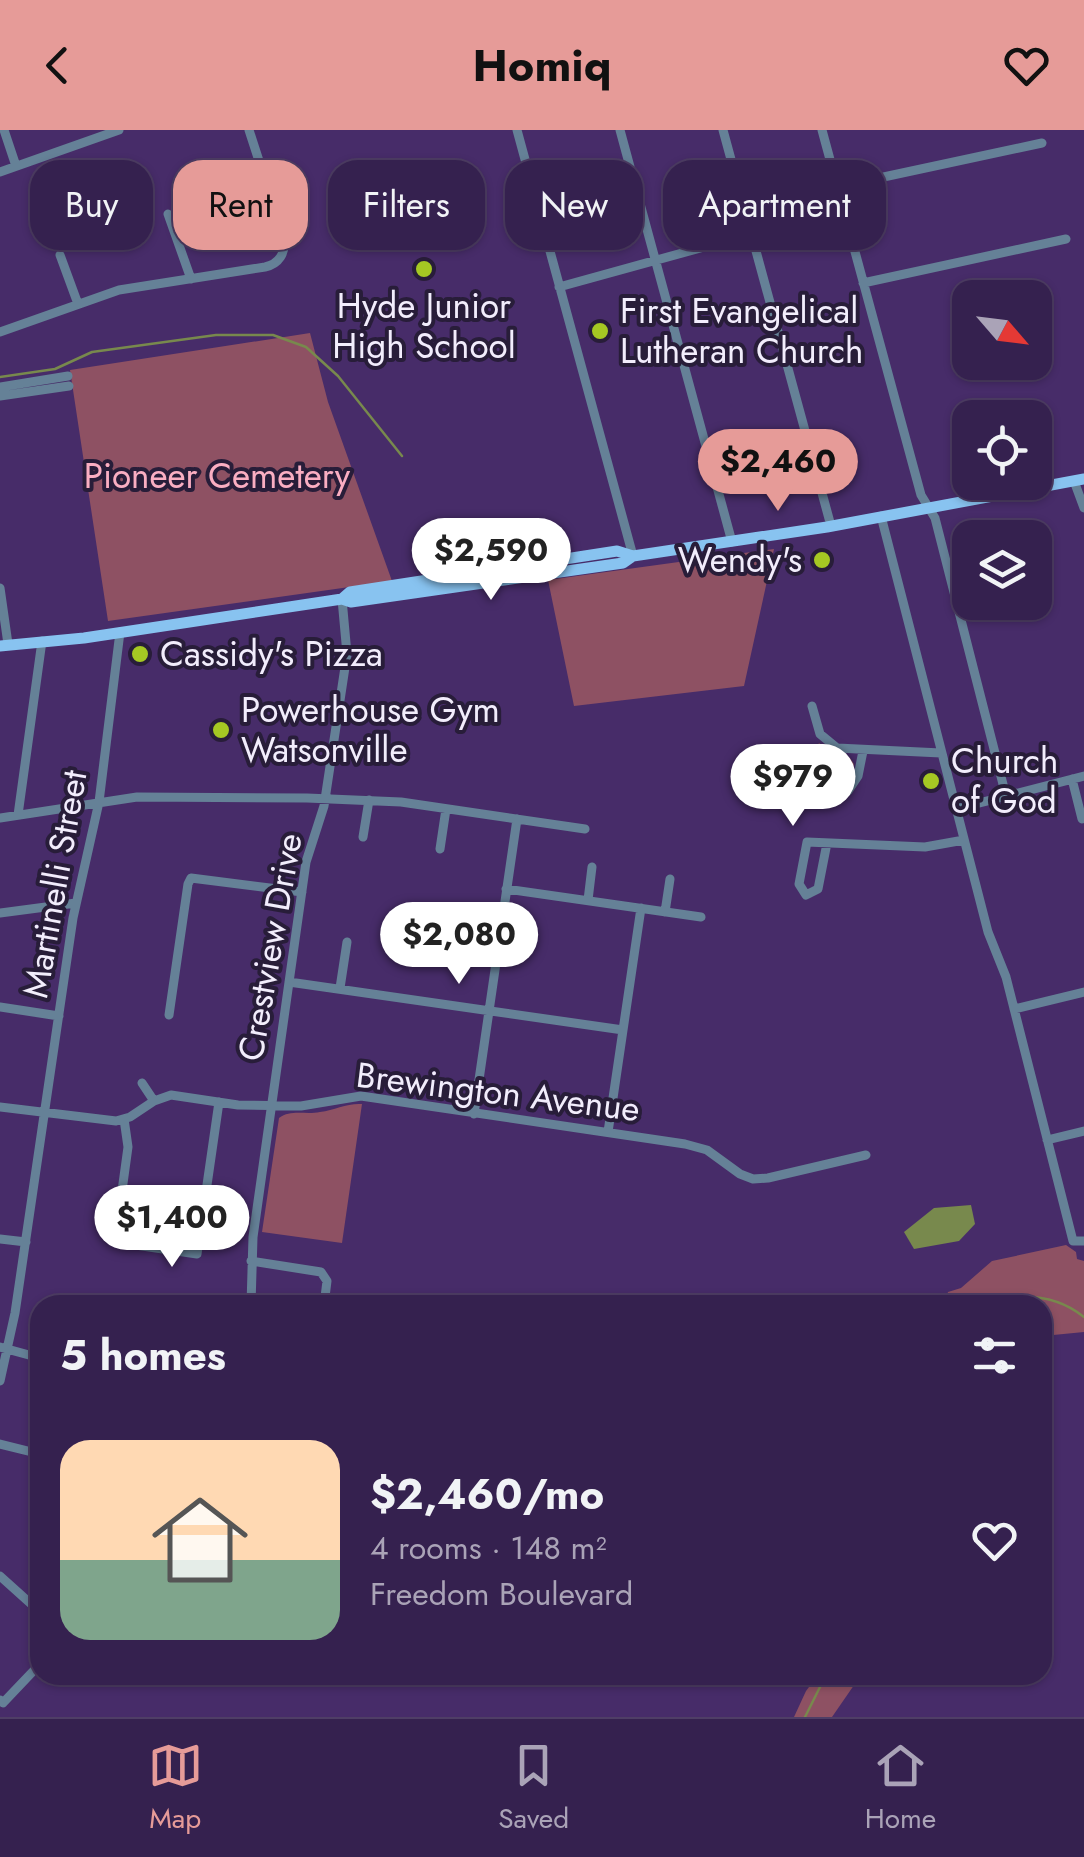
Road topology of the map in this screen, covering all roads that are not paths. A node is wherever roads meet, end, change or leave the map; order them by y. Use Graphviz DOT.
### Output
graph roads {
  1 [pos="4,130"];
  2 [pos="118,130"];
  3 [pos="248,130"];
  4 [pos="517,130"];
  5 [pos="620,130"];
  6 [pos="723,130"];
  7 [pos="822,130"];
  8 [pos="99,133"];
  9 [pos="1042,143"];
  10 [pos="731,160"];
  11 [pos="830,160"];
  12 [pos="16,166"];
  13 [pos="0,172"];
  14 [pos="886,176"];
  15 [pos="168,214"];
  16 [pos="1066,239"];
  17 [pos="692,250"];
  18 [pos="755,250"];
  19 [pos="854,250"];
  20 [pos="60,255"];
  21 [pos="655,260"];
  22 [pos="191,279"];
  23 [pos="863,282"];
  24 [pos="560,288"];
  25 [pos="78,304"];
  26 [pos="0,332"];
  27 [pos="0,387"];
  28 [pos="0,396"];
  29 [pos="1079,480"];
  30 [pos="928,506"];
  31 [pos="1084,508"];
  32 [pos="881,516"];
  33 [pos="831,526"];
  34 [pos="732,542"];
  35 [pos="633,556"];
  36 [pos="0,588"];
  37 [pos="342,599"];
  38 [pos="120,632"];
  39 [pos="42,641"];
  40 [pos="4,645"];
  41 [pos="812,706"];
  42 [pos="863,751"];
  43 [pos="941,753"];
  44 [pos="1084,776"];
  45 [pos="1072,779"];
  46 [pos="834,790"];
  47 [pos="1006,796"];
  48 [pos="326,798"];
  49 [pos="369,800"];
  50 [pos="99,802"];
  51 [pos="446,809"];
  52 [pos="956,809"];
  53 [pos="18,815"];
  54 [pos="0,818"];
  55 [pos="516,819"];
  56 [pos="1082,819"];
  57 [pos="585,829"];
  58 [pos="363,838"];
  59 [pos="964,840"];
  60 [pos="827,843"];
  61 [pos="440,849"];
  62 [pos="592,867"];
  63 [pos="670,879"];
  64 [pos="506,888"];
  65 [pos="302,892"];
  66 [pos="588,900"];
  67 [pos="76,903"];
  68 [pos="641,908"];
  69 [pos="664,912"];
  70 [pos="0,913"];
  71 [pos="702,917"];
  72 [pos="431,921"];
  73 [pos="500,927"];
  74 [pos="347,942"];
  75 [pos="289,982"];
  76 [pos="340,988"];
  77 [pos="1084,992"];
  78 [pos="0,1007"];
  79 [pos="1014,1010"];
  80 [pos="488,1011"];
  81 [pos="169,1015"];
  82 [pos="58,1016"];
  83 [pos="624,1030"];
  84 [pos="142,1083"];
  85 [pos="154,1101"];
  86 [pos="219,1102"];
  87 [pos="272,1105"];
  88 [pos="0,1107"];
  89 [pos="45,1112"];
  90 [pos="474,1114"];
  91 [pos="124,1120"];
  92 [pos="1084,1131"];
  93 [pos="608,1132"];
  94 [pos="1047,1140"];
  95 [pos="866,1156"];
  96 [pos="0,1238"];
  97 [pos="1078,1241"];
  98 [pos="26,1242"];
  99 [pos="251,1261"];
  100 [pos="251,1295"];
  101 [pos="326,1295"];
  102 [pos="4,1348"];
  103 [pos="30,1355"];
  104 [pos="0,1380"];
  105 [pos="0,1444"];
  106 [pos="30,1451"];
  107 [pos="0,1576"];
  108 [pos="30,1603"];
  109 [pos="30,1674"];
  110 [pos="2,1702"];
  1 -- 12 [label="street"];
  2 -- 8 [label="street"];
  3 -- 22 [label="street"];
  4 -- 24 [label="street"];
  5 -- 21 [label="street"];
  6 -- 10 [label="street"];
  7 -- 11 [label="street"];
  8 -- 12 [label="street"];
  9 -- 14 [label="street"];
  12 -- 13 [label="street"];
  15 -- 22 [label="street"];
  16 -- 23 [label="street"];
  17 -- 21 [label="street"];
  18 -- 33 [label="street"];
  19 -- 23 [label="street"];
  20 -- 25 [label="street"];
  21 -- 24 [label="street"];
  21 -- 34 [label="street"];
  22 -- 25 [label="street"];
  23 -- 30 [label="street"];
  24 -- 35 [label="street"];
  25 -- 26 [label="street"];
  27 -- 28 [label="street"];
  29 -- 30 [label="main road"];
  29 -- 31 [label="street"];
  30 -- 32 [label="main road"];
  30 -- 47 [label="street"];
  32 -- 33 [label="main road"];
  32 -- 43 [label="street"];
  33 -- 34 [label="main road"];
  34 -- 35 [label="main road"];
  35 -- 37 [label="main road"];
  36 -- 40 [label="street"];
  37 -- 38 [label="main road"];
  37 -- 48 [label="street, Crestview Drive"];
  38 -- 39 [label="main road"];
  38 -- 50 [label="street, Martinelli Street"];
  39 -- 40 [label="main road"];
  39 -- 53 [label="street"];
  41 -- 42 [label="street"];
  42 -- 43 [label="street"];
  42 -- 46 [label="street"];
  43 -- 52 [label="street"];
  44 -- 45 [label="street"];
  45 -- 47 [label="street"];
  45 -- 56 [label="street"];
  47 -- 52 [label="street"];
  48 -- 49 [label="street"];
  48 -- 50 [label="street"];
  48 -- 65 [label="street, Crestview Drive"];
  49 -- 51 [label="street"];
  49 -- 58 [label="street"];
  50 -- 53 [label="street"];
  50 -- 67 [label="street, Martinelli Street"];
  51 -- 55 [label="street"];
  51 -- 61 [label="street"];
  52 -- 59 [label="street"];
  53 -- 54 [label="street"];
  55 -- 57 [label="street"];
  55 -- 64 [label="street"];
  59 -- 60 [label="street"];
  59 -- 79 [label="street"];
  60 -- 60 [label="street"];
  62 -- 66 [label="street"];
  63 -- 69 [label="street"];
  64 -- 66 [label="street"];
  64 -- 73 [label="street"];
  65 -- 75 [label="street, Crestview Drive"];
  65 -- 81 [label="street"];
  66 -- 68 [label="street"];
  67 -- 70 [label="street"];
  67 -- 82 [label="street, Martinelli Street"];
  68 -- 69 [label="street"];
  68 -- 83 [label="street"];
  69 -- 71 [label="street"];
  72 -- 73 [label="street"];
  73 -- 80 [label="street"];
  74 -- 76 [label="street"];
  75 -- 76 [label="street"];
  75 -- 87 [label="street, Crestview Drive"];
  76 -- 80 [label="street"];
  77 -- 79 [label="street"];
  78 -- 82 [label="street"];
  79 -- 94 [label="street"];
  80 -- 83 [label="street"];
  80 -- 90 [label="street"];
  82 -- 89 [label="street, Martinelli Street"];
  83 -- 93 [label="street"];
  84 -- 85 [label="street"];
  85 -- 86 [label="street, Brewington Avenue"];
  85 -- 91 [label="street, Brewington Avenue"];
  86 -- 87 [label="street, Brewington Avenue"];
  86 -- 91 [label="street"];
  87 -- 90 [label="street, Brewington Avenue"];
  87 -- 99 [label="street, Crestview Drive"];
  88 -- 89 [label="street"];
  89 -- 91 [label="street"];
  89 -- 98 [label="street, Martinelli Street"];
  90 -- 93 [label="street, Brewington Avenue"];
  92 -- 94 [label="street"];
  93 -- 95 [label="street, Brewington Avenue"];
  94 -- 97 [label="street"];
  96 -- 98 [label="street"];
  98 -- 102 [label="street, Martinelli Street"];
  99 -- 100 [label="street, Crestview Drive"];
  99 -- 101 [label="street"];
  102 -- 103 [label="street"];
  102 -- 104 [label="street, Martinelli Street"];
  105 -- 106 [label="street"];
  107 -- 108 [label="street"];
  109 -- 110 [label="street"];
}
